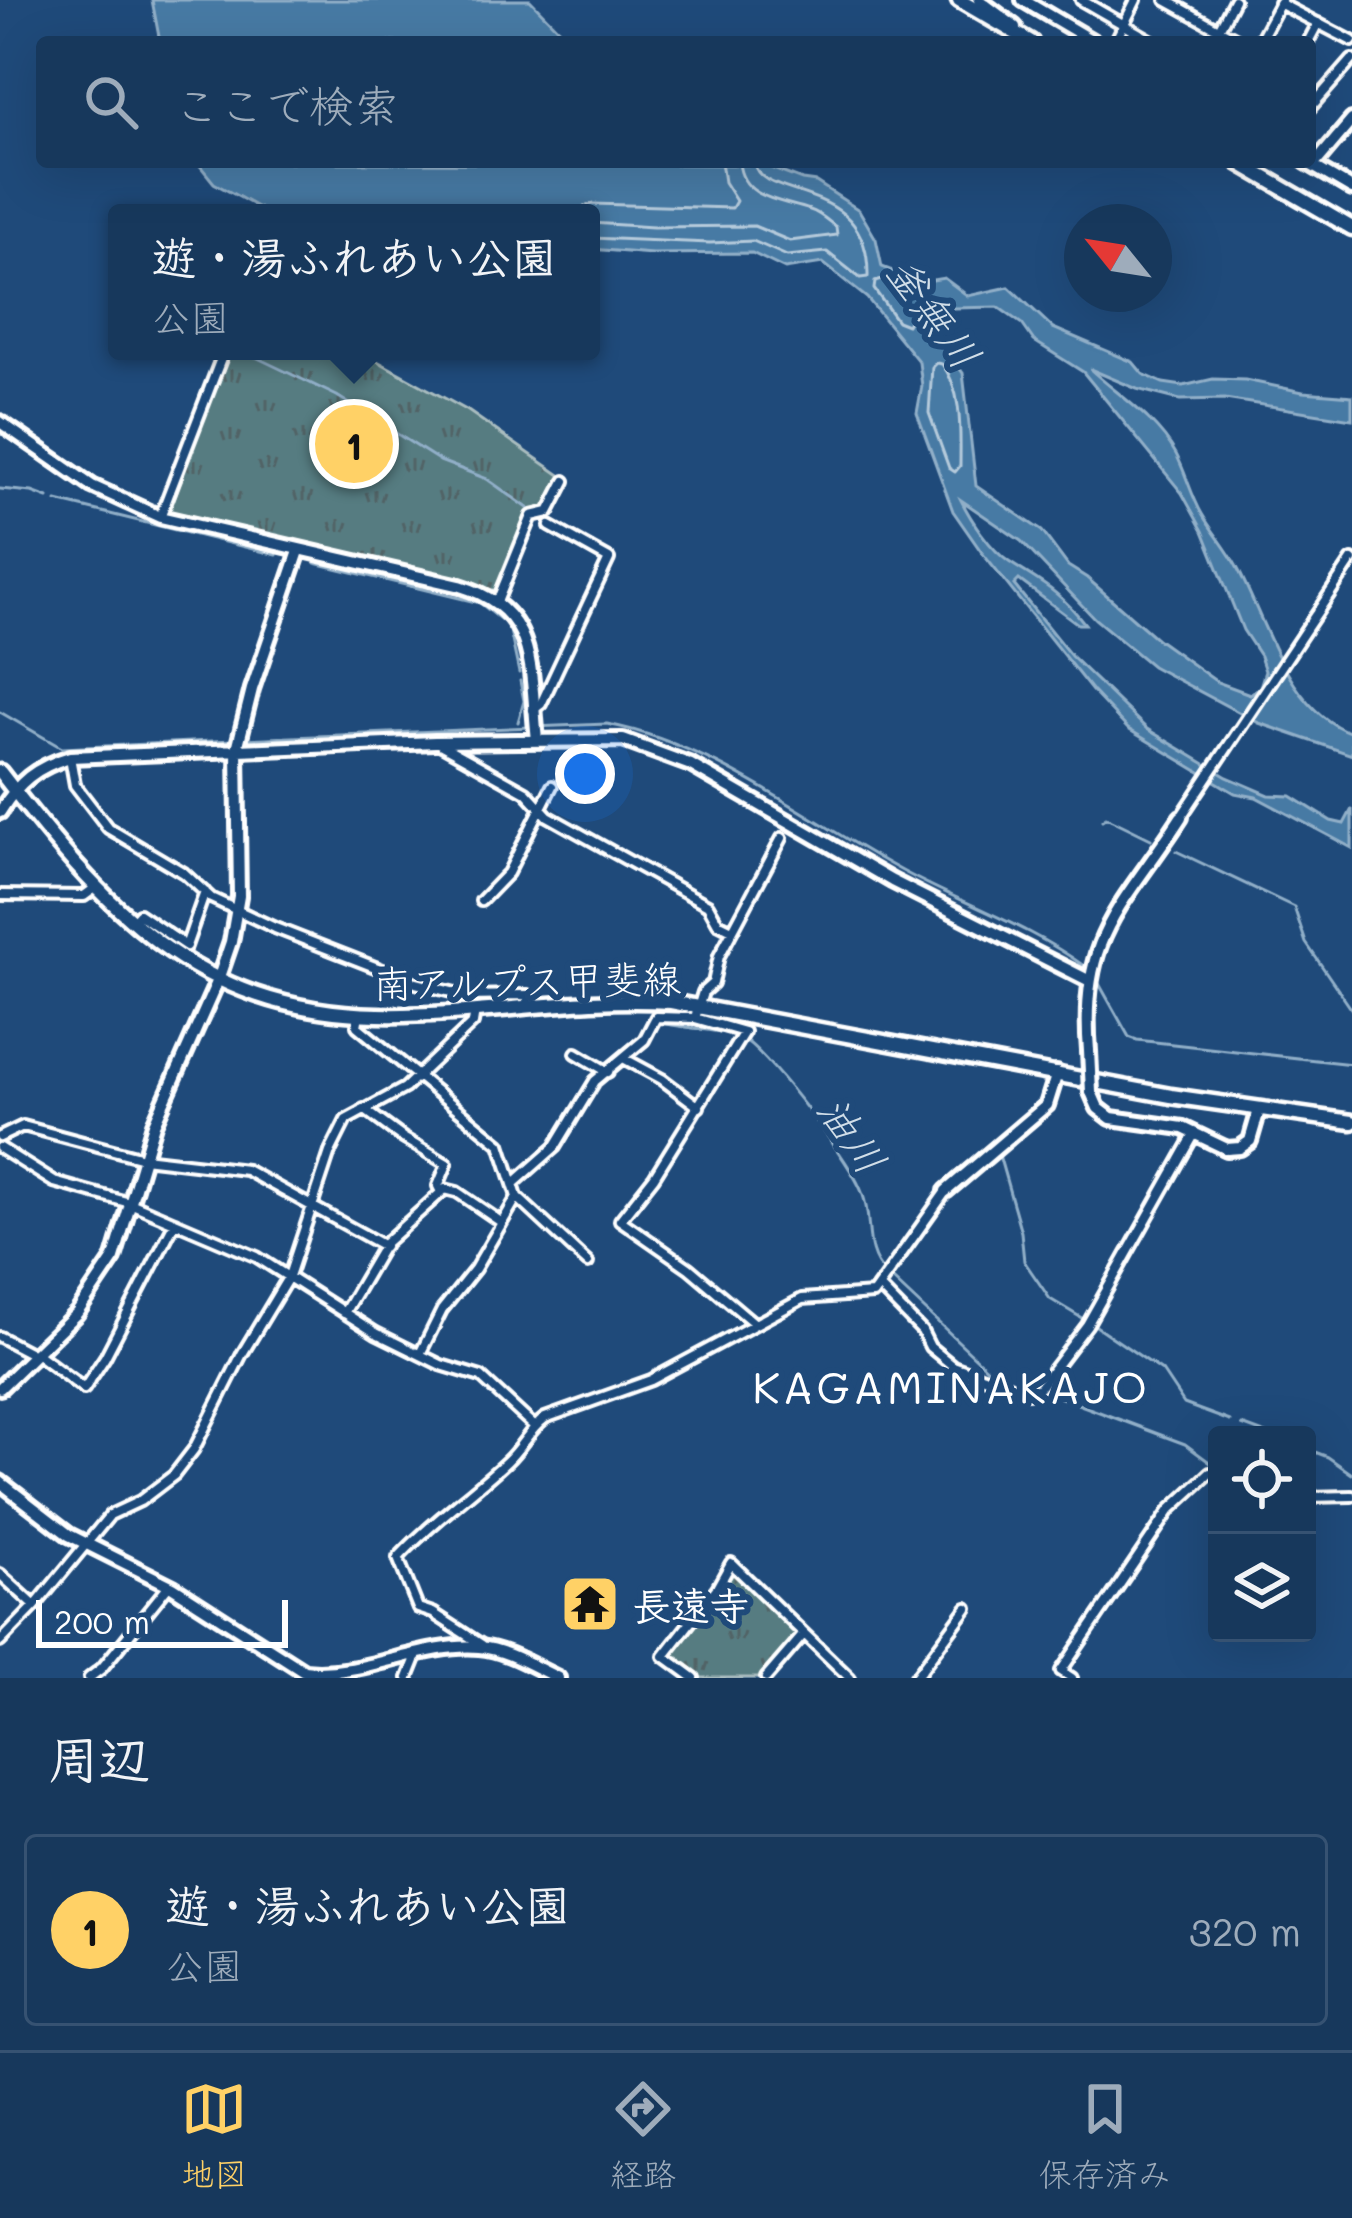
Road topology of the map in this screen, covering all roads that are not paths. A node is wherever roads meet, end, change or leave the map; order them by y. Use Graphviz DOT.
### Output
graph roads {
  1 [pos="958,0"];
  2 [pos="979,0"];
  3 [pos="1023,0"];
  4 [pos="1136,0"];
  5 [pos="1166,0"];
  6 [pos="1234,0"];
  7 [pos="1280,1"];
  8 [pos="1088,2"];
  9 [pos="1183,4"];
  10 [pos="1318,23"];
  11 [pos="1124,24"];
  12 [pos="1219,29"];
  13 [pos="1021,36"];
  14 [pos="1025,36"];
  15 [pos="1084,36"];
  16 [pos="1117,36"];
  17 [pos="1144,36"];
  18 [pos="1231,36"];
  19 [pos="1262,36"];
  20 [pos="1311,36"];
  21 [pos="1352,41"];
  22 [pos="1352,60"];
  23 [pos="1316,101"];
  24 [pos="1352,120"];
  25 [pos="1316,158"];
  26 [pos="1248,168"];
  27 [pos="1316,168"];
  28 [pos="1352,189"];
  29 [pos="1352,228"];
  30 [pos="221,360"];
  31 [pos="0,422"];
  32 [pos="565,481"];
  33 [pos="160,518"];
  34 [pos="550,526"];
  35 [pos="299,551"];
  36 [pos="1352,560"];
  37 [pos="497,602"];
  38 [pos="533,710"];
  39 [pos="537,740"];
  40 [pos="435,742"];
  41 [pos="237,749"];
  42 [pos="70,757"];
  43 [pos="0,772"];
  44 [pos="552,786"];
  45 [pos="14,790"];
  46 [pos="0,812"];
  47 [pos="542,812"];
  48 [pos="1181,818"];
  49 [pos="782,838"];
  50 [pos="95,888"];
  51 [pos="205,892"];
  52 [pos="0,895"];
  53 [pos="481,901"];
  54 [pos="238,910"];
  55 [pos="132,923"];
  56 [pos="732,930"];
  57 [pos="218,980"];
  58 [pos="1088,980"];
  59 [pos="528,1006"];
  60 [pos="475,1010"];
  61 [pos="697,1012"];
  62 [pos="358,1014"];
  63 [pos="576,1053"];
  64 [pos="626,1059"];
  65 [pos="608,1072"];
  66 [pos="1057,1073"];
  67 [pos="418,1076"];
  68 [pos="700,1107"];
  69 [pos="364,1109"];
  70 [pos="1259,1110"];
  71 [pos="1352,1122"];
  72 [pos="1196,1133"];
  73 [pos="0,1137"];
  74 [pos="0,1148"];
  75 [pos="142,1158"];
  76 [pos="513,1184"];
  77 [pos="946,1191"];
  78 [pos="442,1192"];
  79 [pos="517,1197"];
  80 [pos="130,1203"];
  81 [pos="311,1208"];
  82 [pos="175,1222"];
  83 [pos="501,1222"];
  84 [pos="384,1246"];
  85 [pos="588,1263"];
  86 [pos="289,1276"];
  87 [pos="879,1287"];
  88 [pos="344,1313"];
  89 [pos="754,1323"];
  90 [pos="0,1337"];
  91 [pos="35,1354"];
  92 [pos="420,1354"];
  93 [pos="0,1388"];
  94 [pos="534,1426"];
  95 [pos="1208,1475"];
  96 [pos="0,1482"];
  97 [pos="1352,1496"];
  98 [pos="1316,1497"];
  99 [pos="88,1544"];
  100 [pos="0,1574"];
  101 [pos="170,1585"];
  102 [pos="35,1606"];
  103 [pos="967,1608"];
  104 [pos="803,1634"];
  105 [pos="0,1642"];
  106 [pos="484,1647"];
  107 [pos="416,1658"];
  108 [pos="317,1676"];
  109 [pos="89,1678"];
  110 [pos="408,1678"];
  111 [pos="557,1678"];
  112 [pos="694,1678"];
  113 [pos="766,1678"];
  114 [pos="850,1678"];
  115 [pos="915,1678"];
  116 [pos="1072,1678"];
  1 -- 13 [label="main road"];
  2 -- 14 [label="street"];
  3 -- 15 [label="street"];
  4 -- 11 [label="street"];
  5 -- 9 [label="street"];
  6 -- 12 [label="street"];
  7 -- 10 [label="street"];
  7 -- 19 [label="street"];
  8 -- 11 [label="street"];
  9 -- 12 [label="street"];
  10 -- 20 [label="street"];
  10 -- 21 [label="street"];
  11 -- 16 [label="street"];
  11 -- 17 [label="street"];
  12 -- 18 [label="street"];
  22 -- 23 [label="street"];
  24 -- 25 [label="street"];
  26 -- 29 [label="main road"];
  27 -- 28 [label="street"];
  30 -- 33 [label="street"];
  31 -- 33 [label="street"];
  32 -- 37 [label="street"];
  33 -- 35 [label="street"];
  34 -- 38 [label="street"];
  35 -- 37 [label="street"];
  35 -- 41 [label="street"];
  36 -- 48 [label="street"];
  37 -- 38 [label="street"];
  38 -- 39 [label="street"];
  39 -- 40 [label="street"];
  39 -- 58 [label="street"];
  40 -- 41 [label="street"];
  40 -- 47 [label="street"];
  41 -- 42 [label="street"];
  41 -- 54 [label="street"];
  42 -- 45 [label="street"];
  42 -- 51 [label="street"];
  43 -- 45 [label="main road, 南アルプス甲斐線"];
  44 -- 47 [label="street"];
  45 -- 46 [label="street"];
  45 -- 50 [label="main road, 南アルプス甲斐線"];
  47 -- 53 [label="street"];
  47 -- 56 [label="street"];
  48 -- 58 [label="street"];
  49 -- 56 [label="street"];
  50 -- 52 [label="street"];
  50 -- 55 [label="main road, 南アルプス甲斐線"];
  51 -- 54 [label="street"];
  51 -- 55 [label="street"];
  54 -- 57 [label="street"];
  54 -- 59 [label="street"];
  55 -- 57 [label="main road, 南アルプス甲斐線"];
  56 -- 61 [label="street"];
  57 -- 62 [label="main road, 南アルプス甲斐線"];
  57 -- 75 [label="street"];
  58 -- 72 [label="street, bridge"];
  59 -- 60 [label="main road, 南アルプス甲斐線"];
  59 -- 61 [label="main road, 南アルプス甲斐線"];
  60 -- 62 [label="main road, 南アルプス甲斐線"];
  60 -- 67 [label="street"];
  61 -- 64 [label="street"];
  61 -- 66 [label="main road, 南アルプス甲斐線"];
  61 -- 68 [label="street"];
  62 -- 67 [label="street"];
  63 -- 65 [label="street"];
  64 -- 65 [label="street"];
  64 -- 68 [label="street"];
  65 -- 76 [label="street"];
  66 -- 70 [label="main road, 南アルプス甲斐線"];
  66 -- 77 [label="street"];
  67 -- 69 [label="street"];
  67 -- 76 [label="street"];
  68 -- 89 [label="street"];
  69 -- 78 [label="street"];
  69 -- 81 [label="street"];
  70 -- 71 [label="main road, 南アルプス甲斐線"];
  70 -- 72 [label="street"];
  72 -- 87 [label="street"];
  73 -- 75 [label="street"];
  74 -- 80 [label="street"];
  75 -- 80 [label="street"];
  75 -- 81 [label="street"];
  76 -- 79 [label="street"];
  77 -- 87 [label="street"];
  78 -- 83 [label="street"];
  78 -- 84 [label="street"];
  79 -- 83 [label="street"];
  79 -- 85 [label="street"];
  80 -- 82 [label="street"];
  80 -- 91 [label="street"];
  81 -- 84 [label="street"];
  81 -- 86 [label="street"];
  82 -- 86 [label="street"];
  82 -- 91 [label="street"];
  83 -- 92 [label="street"];
  84 -- 88 [label="street"];
  86 -- 88 [label="street"];
  86 -- 99 [label="street"];
  87 -- 89 [label="street"];
  88 -- 92 [label="street"];
  89 -- 94 [label="street"];
  90 -- 91 [label="street"];
  91 -- 93 [label="street"];
  92 -- 94 [label="street"];
  94 -- 106 [label="street"];
  95 -- 116 [label="street"];
  96 -- 99 [label="street"];
  97 -- 98 [label="street"];
  99 -- 101 [label="street"];
  99 -- 102 [label="street"];
  100 -- 102 [label="street"];
  101 -- 108 [label="street"];
  101 -- 109 [label="street"];
  102 -- 105 [label="street"];
  103 -- 115 [label="street"];
  104 -- 112 [label="street"];
  104 -- 113 [label="street"];
  104 -- 114 [label="street"];
  106 -- 107 [label="street"];
  106 -- 111 [label="street"];
  107 -- 108 [label="street"];
  107 -- 110 [label="street"];
}
